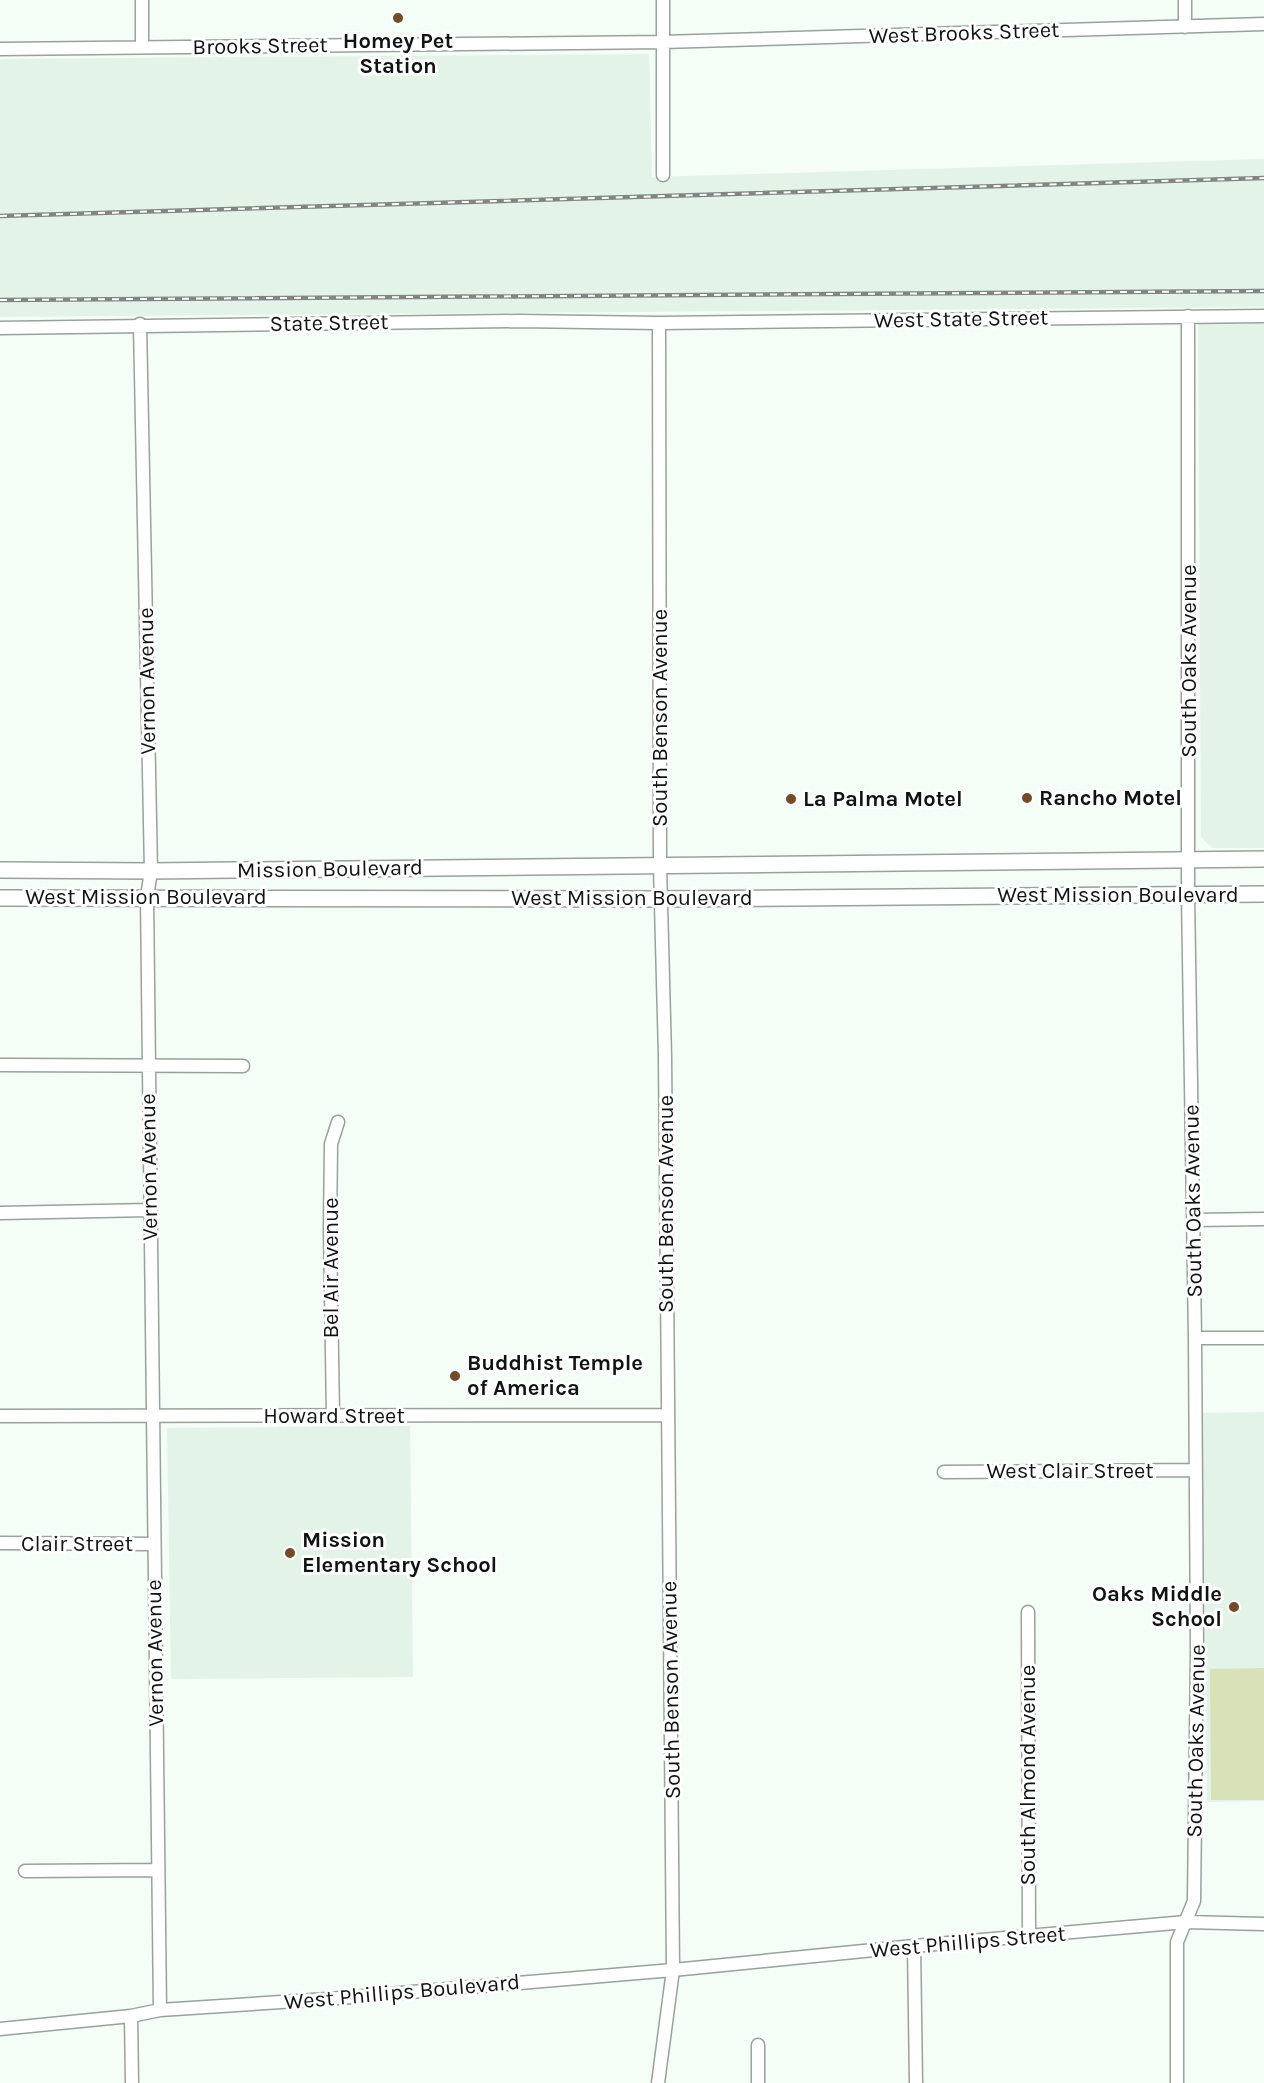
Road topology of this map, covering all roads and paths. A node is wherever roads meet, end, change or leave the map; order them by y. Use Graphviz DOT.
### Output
graph roads {
  1 [pos="142,0"];
  2 [pos="663,0"];
  3 [pos="1185,0"];
  4 [pos="1264,24"];
  5 [pos="1185,27"];
  6 [pos="663,42"];
  7 [pos="142,47"];
  8 [pos="0,49"];
  9 [pos="663,175"];
  10 [pos="1188,316"];
  11 [pos="1264,316"];
  12 [pos="659,323"];
  13 [pos="140,324"];
  14 [pos="0,328"];
  15 [pos="1190,860"];
  16 [pos="1264,860"];
  17 [pos="660,866"];
  18 [pos="0,870"];
  19 [pos="151,871"];
  20 [pos="1188,894"];
  21 [pos="1264,894"];
  22 [pos="147,897"];
  23 [pos="0,898"];
  24 [pos="660,899"];
  25 [pos="0,1065"];
  26 [pos="148,1065"];
  27 [pos="243,1066"];
  28 [pos="338,1122"];
  29 [pos="150,1210"];
  30 [pos="0,1213"];
  31 [pos="1193,1220"];
  32 [pos="1264,1220"];
  33 [pos="1195,1338"];
  34 [pos="1264,1338"];
  35 [pos="668,1415"];
  36 [pos="0,1416"];
  37 [pos="152,1416"];
  38 [pos="333,1416"];
  39 [pos="1195,1470"];
  40 [pos="944,1472"];
  41 [pos="0,1543"];
  42 [pos="153,1544"];
  43 [pos="1028,1612"];
  44 [pos="158,1870"];
  45 [pos="25,1871"];
  46 [pos="1186,1922"];
  47 [pos="1264,1924"];
  48 [pos="1029,1937"];
  49 [pos="914,1946"];
  50 [pos="673,1970"];
  51 [pos="160,2010"];
  52 [pos="131,2016"];
  53 [pos="0,2029"];
  54 [pos="758,2045"];
  55 [pos="132,2083"];
  56 [pos="658,2083"];
  57 [pos="758,2083"];
  58 [pos="915,2083"];
  59 [pos="1177,2083"];
  1 -- 7 [label="street"];
  2 -- 6 [label="street"];
  3 -- 5 [label="street"];
  4 -- 5 [label="street, West Brooks Street"];
  5 -- 6 [label="street, West Brooks Street"];
  6 -- 7 [label="street, Brooks Street"];
  6 -- 9 [label="street"];
  7 -- 8 [label="street, Brooks Street"];
  10 -- 11 [label="street, West State Street"];
  10 -- 12 [label="street, West State Street"];
  10 -- 15 [label="street, South Oaks Avenue"];
  12 -- 13 [label="street, State Street"];
  12 -- 17 [label="street, South Benson Avenue"];
  13 -- 14 [label="street, State Street"];
  13 -- 19 [label="street, Vernon Avenue"];
  15 -- 16 [label="main road, West Mission Boulevard"];
  15 -- 17 [label="main road, West Mission Boulevard"];
  15 -- 20 [label="street, South Oaks Avenue"];
  17 -- 19 [label="main road, Mission Boulevard"];
  17 -- 24 [label="street, South Benson Avenue"];
  18 -- 19 [label="main road, Mission Boulevard"];
  19 -- 22 [label="street, Vernon Avenue"];
  20 -- 21 [label="main road, West Mission Boulevard"];
  20 -- 24 [label="main road, West Mission Boulevard"];
  20 -- 31 [label="street, South Oaks Avenue"];
  22 -- 23 [label="main road, West Mission Boulevard"];
  22 -- 24 [label="main road, West Mission Boulevard"];
  22 -- 26 [label="street, Vernon Avenue"];
  24 -- 35 [label="street, South Benson Avenue"];
  25 -- 26 [label="street"];
  26 -- 27 [label="street"];
  26 -- 29 [label="street, Vernon Avenue"];
  28 -- 38 [label="street, Bel Air Avenue"];
  29 -- 30 [label="street"];
  29 -- 37 [label="street, Vernon Avenue"];
  31 -- 32 [label="street"];
  31 -- 33 [label="street, South Oaks Avenue"];
  33 -- 34 [label="street"];
  33 -- 39 [label="street, South Oaks Avenue"];
  35 -- 38 [label="street, Howard Street"];
  35 -- 50 [label="street, South Benson Avenue"];
  36 -- 37 [label="street, Howard Street"];
  37 -- 38 [label="street, Howard Street"];
  37 -- 42 [label="street, Vernon Avenue"];
  39 -- 40 [label="street, West Clair Street"];
  39 -- 46 [label="street, South Oaks Avenue"];
  41 -- 42 [label="street, Clair Street"];
  42 -- 44 [label="street, Vernon Avenue"];
  43 -- 48 [label="street, South Almond Avenue"];
  44 -- 45 [label="street"];
  44 -- 51 [label="street, Vernon Avenue"];
  46 -- 47 [label="street, West Phillips Street"];
  46 -- 48 [label="street, West Phillips Street"];
  46 -- 59 [label="street, South Oaks Avenue"];
  48 -- 49 [label="street, West Phillips Street"];
  49 -- 50 [label="street, West Phillips Street"];
  49 -- 58 [label="street"];
  50 -- 51 [label="street, West Phillips Boulevard"];
  50 -- 56 [label="street, South Benson Avenue"];
  51 -- 52 [label="street, West Phillips Boulevard"];
  52 -- 53 [label="street, West Phillips Boulevard"];
  52 -- 55 [label="street"];
  54 -- 57 [label="street"];
}
